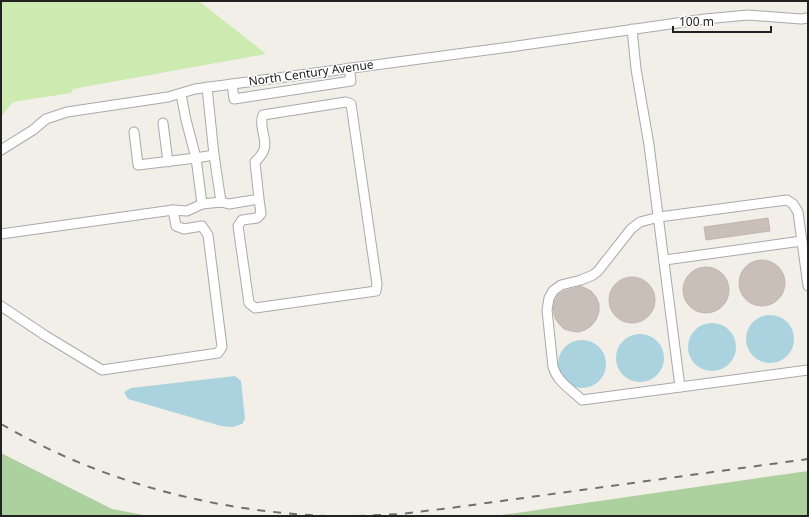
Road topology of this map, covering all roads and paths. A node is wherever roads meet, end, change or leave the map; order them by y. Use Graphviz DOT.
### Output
graph roads {
  1 [pos="806,21"];
  2 [pos="632,29"];
  3 [pos="349,68"];
  4 [pos="232,84"];
  5 [pos="207,87"];
  6 [pos="181,94"];
  7 [pos="163,123"];
  8 [pos="134,132"];
  9 [pos="1,150"];
  10 [pos="214,155"];
  11 [pos="196,158"];
  12 [pos="168,162"];
  13 [pos="259,199"];
  14 [pos="221,202"];
  15 [pos="202,204"];
  16 [pos="173,210"];
  17 [pos="658,217"];
  18 [pos="1,234"];
  19 [pos="802,241"];
  20 [pos="665,260"];
  21 [pos="808,286"];
  22 [pos="1,306"];
  23 [pos="808,370"];
  24 [pos="680,387"];
  1 -- 2 [label="lane, North Century Avenue"];
  2 -- 3 [label="lane, North Century Avenue"];
  2 -- 17 [label="lane"];
  3 -- 4 [label="lane, North Century Avenue"];
  3 -- 4 [label="lane"];
  4 -- 5 [label="lane, North Century Avenue"];
  5 -- 6 [label="lane, North Century Avenue"];
  5 -- 10 [label="lane"];
  6 -- 9 [label="lane, North Century Avenue"];
  6 -- 11 [label="lane"];
  7 -- 12 [label="lane"];
  8 -- 12 [label="lane"];
  10 -- 11 [label="lane"];
  10 -- 14 [label="lane"];
  11 -- 12 [label="lane"];
  11 -- 15 [label="lane"];
  13 -- 13 [label="lane"];
  13 -- 14 [label="lane"];
  14 -- 15 [label="lane"];
  15 -- 16 [label="lane"];
  16 -- 18 [label="lane"];
  16 -- 22 [label="lane"];
  17 -- 19 [label="lane"];
  17 -- 20 [label="lane"];
  17 -- 24 [label="lane"];
  19 -- 20 [label="lane"];
  19 -- 21 [label="lane"];
  20 -- 24 [label="lane"];
  23 -- 24 [label="lane"];
}
